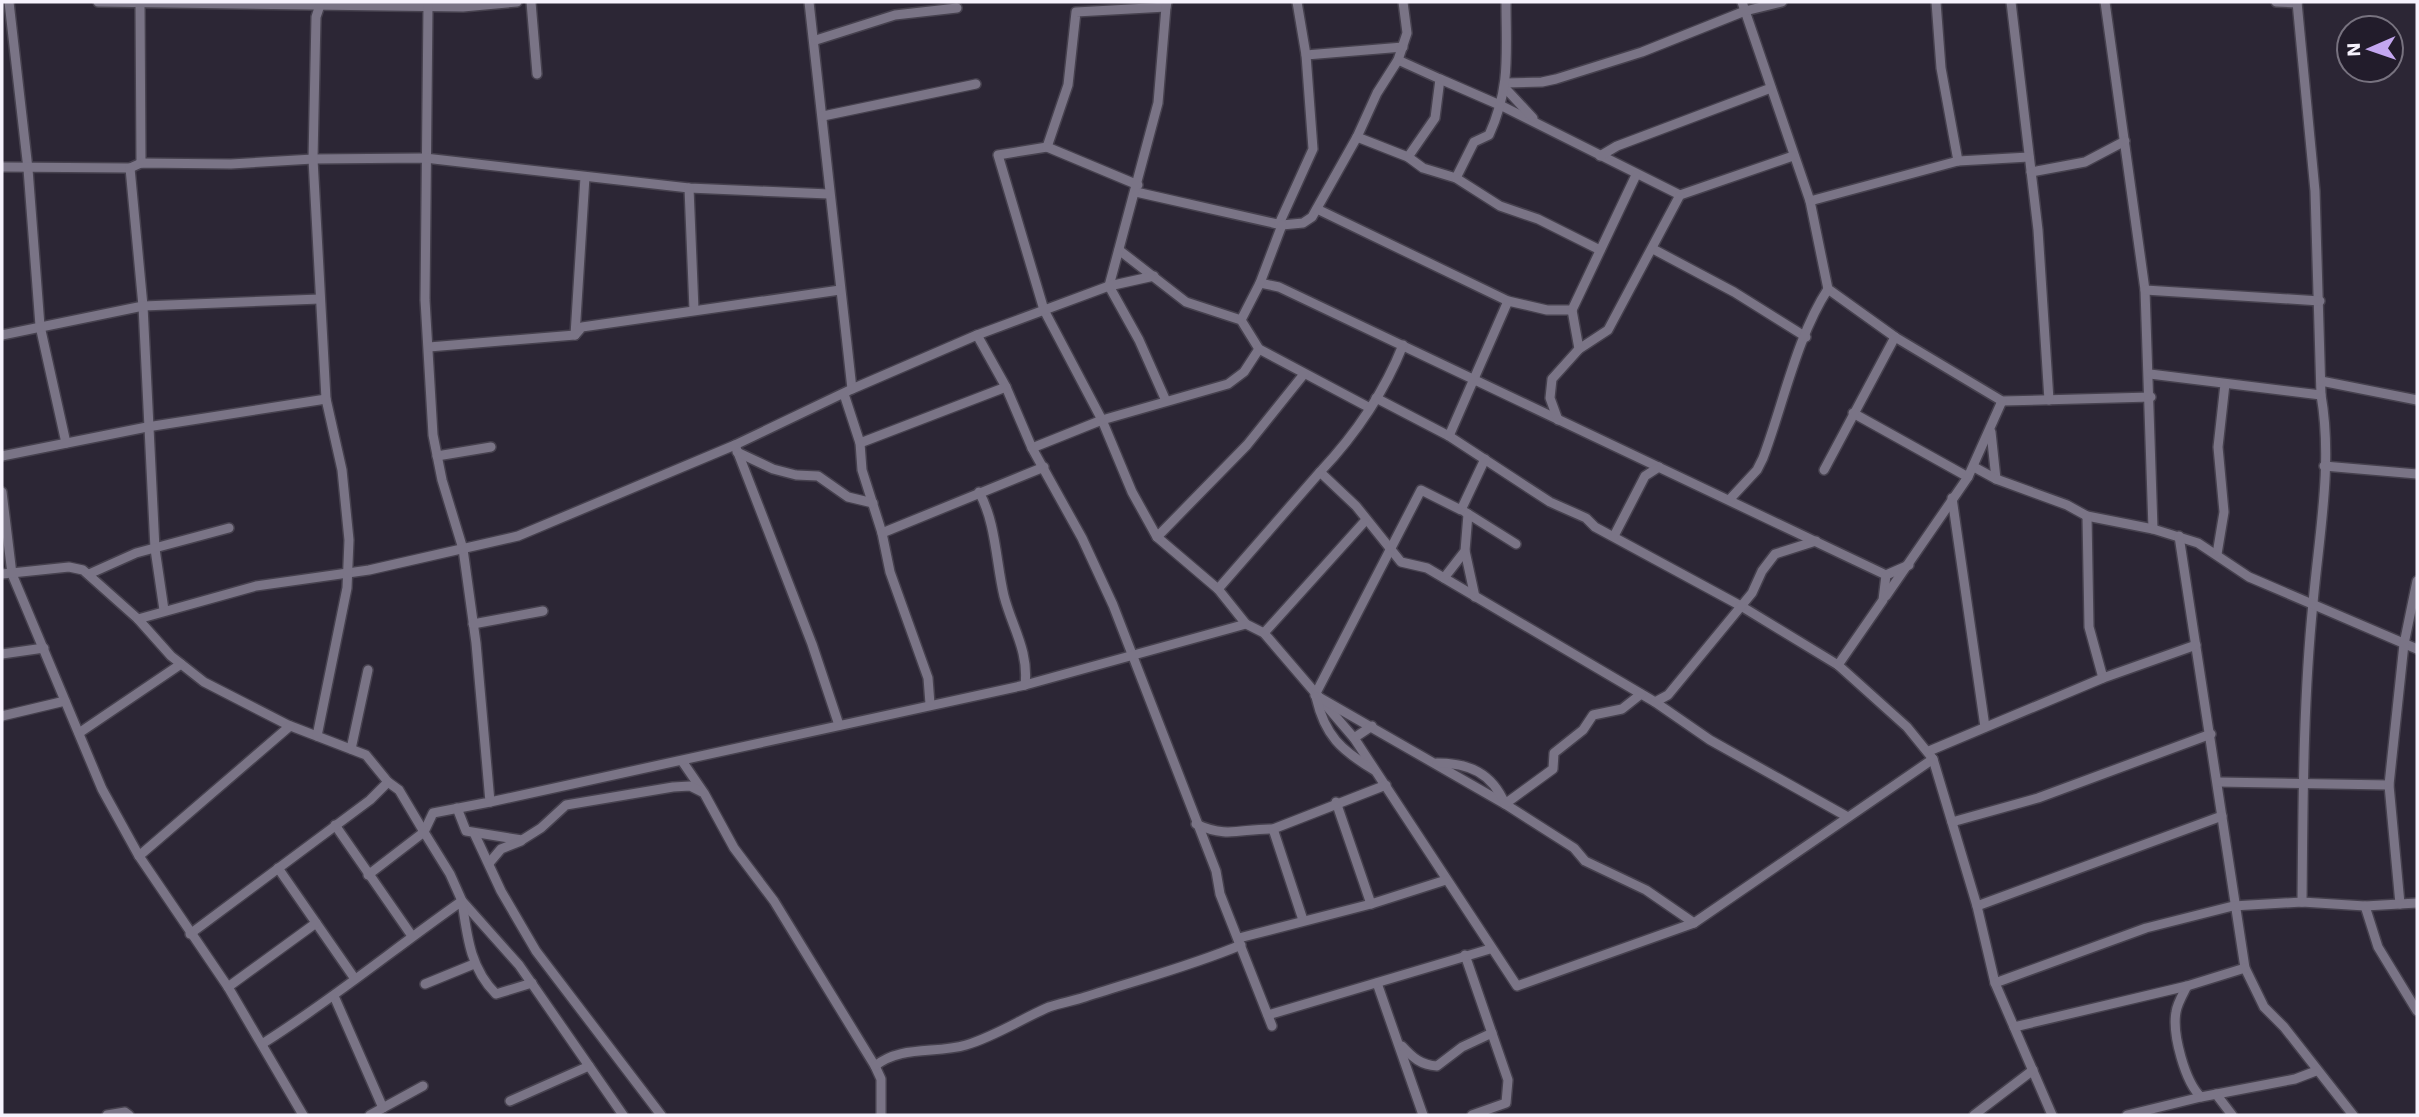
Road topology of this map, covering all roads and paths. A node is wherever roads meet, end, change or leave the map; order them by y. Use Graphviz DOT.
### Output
graph roads {
  1 [pos="9,2"];
  2 [pos="98,2"];
  3 [pos="517,2"];
  4 [pos="531,2"];
  5 [pos="809,2"];
  6 [pos="1297,2"];
  7 [pos="1403,2"];
  8 [pos="1506,2"];
  9 [pos="1782,2"];
  10 [pos="1936,2"];
  11 [pos="2011,2"];
  12 [pos="2105,2"];
  13 [pos="2276,2"];
  14 [pos="2297,2"];
  15 [pos="321,3"];
  16 [pos="139,4"];
  17 [pos="463,4"];
  18 [pos="1166,4"];
  19 [pos="428,6"];
  20 [pos="1128,6"];
  21 [pos="1743,6"];
  22 [pos="957,8"];
  23 [pos="816,40"];
  24 [pos="1404,47"];
  25 [pos="1306,55"];
  26 [pos="1398,60"];
  27 [pos="537,74"];
  28 [pos="1440,79"];
  29 [pos="976,84"];
  30 [pos="1506,86"];
  31 [pos="1771,88"];
  32 [pos="1502,106"];
  33 [pos="823,116"];
  34 [pos="1548,130"];
  35 [pos="1357,137"];
  36 [pos="2125,141"];
  37 [pos="1047,147"];
  38 [pos="1600,156"];
  39 [pos="1793,156"];
  40 [pos="1408,157"];
  41 [pos="2029,157"];
  42 [pos="425,158"];
  43 [pos="313,159"];
  44 [pos="1958,161"];
  45 [pos="141,163"];
  46 [pos="2,167"];
  47 [pos="130,168"];
  48 [pos="28,169"];
  49 [pos="2031,172"];
  50 [pos="1636,175"];
  51 [pos="585,177"];
  52 [pos="1456,178"];
  53 [pos="689,188"];
  54 [pos="1137,188"];
  55 [pos="829,194"];
  56 [pos="1680,195"];
  57 [pos="1811,201"];
  58 [pos="1317,209"];
  59 [pos="1280,224"];
  60 [pos="1653,249"];
  61 [pos="1119,250"];
  62 [pos="1600,250"];
  63 [pos="1154,276"];
  64 [pos="1260,283"];
  65 [pos="1109,286"];
  66 [pos="1828,289"];
  67 [pos="840,290"];
  68 [pos="2145,290"];
  69 [pos="320,299"];
  70 [pos="1508,301"];
  71 [pos="2320,301"];
  72 [pos="143,306"];
  73 [pos="694,310"];
  74 [pos="1044,310"];
  75 [pos="1572,310"];
  76 [pos="1241,320"];
  77 [pos="40,326"];
  78 [pos="2,335"];
  79 [pos="575,335"];
  80 [pos="977,335"];
  81 [pos="1806,337"];
  82 [pos="1895,337"];
  83 [pos="1403,345"];
  84 [pos="429,347"];
  85 [pos="1259,349"];
  86 [pos="1579,349"];
  87 [pos="1304,374"];
  88 [pos="2150,374"];
  89 [pos="1474,381"];
  90 [pos="2321,381"];
  91 [pos="2225,384"];
  92 [pos="1006,387"];
  93 [pos="848,391"];
  94 [pos="2321,395"];
  95 [pos="2151,397"];
  96 [pos="1376,398"];
  97 [pos="326,399"];
  98 [pos="2049,400"];
  99 [pos="2417,400"];
  100 [pos="1166,401"];
  101 [pos="2002,401"];
  102 [pos="1370,408"];
  103 [pos="1853,413"];
  104 [pos="1102,420"];
  105 [pos="1558,420"];
  106 [pos="147,427"];
  107 [pos="1991,431"];
  108 [pos="1449,436"];
  109 [pos="66,443"];
  110 [pos="860,443"];
  111 [pos="491,447"];
  112 [pos="1032,448"];
  113 [pos="736,449"];
  114 [pos="2,456"];
  115 [pos="437,456"];
  116 [pos="1485,459"];
  117 [pos="1643,459"];
  118 [pos="2324,466"];
  119 [pos="1044,467"];
  120 [pos="1659,467"];
  121 [pos="1974,467"];
  122 [pos="1824,470"];
  123 [pos="1320,472"];
  124 [pos="2417,474"];
  125 [pos="1645,476"];
  126 [pos="1968,477"];
  127 [pos="1996,479"];
  128 [pos="2,492"];
  129 [pos="979,492"];
  130 [pos="1952,498"];
  131 [pos="1730,499"];
  132 [pos="873,503"];
  133 [pos="1464,512"];
  134 [pos="2087,516"];
  135 [pos="1365,521"];
  136 [pos="229,528"];
  137 [pos="2153,529"];
  138 [pos="882,533"];
  139 [pos="1614,536"];
  140 [pos="2179,536"];
  141 [pos="1157,537"];
  142 [pos="1816,541"];
  143 [pos="1516,544"];
  144 [pos="155,549"];
  145 [pos="463,549"];
  146 [pos="1391,549"];
  147 [pos="1465,551"];
  148 [pos="2217,554"];
  149 [pos="1909,565"];
  150 [pos="349,573"];
  151 [pos="7,574"];
  152 [pos="89,574"];
  153 [pos="1886,575"];
  154 [pos="1444,578"];
  155 [pos="2417,581"];
  156 [pos="1218,589"];
  157 [pos="1475,597"];
  158 [pos="1883,600"];
  159 [pos="2313,604"];
  160 [pos="1741,606"];
  161 [pos="164,610"];
  162 [pos="543,611"];
  163 [pos="138,619"];
  164 [pos="473,624"];
  165 [pos="1246,624"];
  166 [pos="1264,633"];
  167 [pos="2404,644"];
  168 [pos="2196,645"];
  169 [pos="44,648"];
  170 [pos="2417,649"];
  171 [pos="2,654"];
  172 [pos="1132,658"];
  173 [pos="181,664"];
  174 [pos="1838,665"];
  175 [pos="369,670"];
  176 [pos="2103,678"];
  177 [pos="1024,685"];
  178 [pos="1641,694"];
  179 [pos="1315,695"];
  180 [pos="65,701"];
  181 [pos="1655,702"];
  182 [pos="930,704"];
  183 [pos="2,716"];
  184 [pos="839,725"];
  185 [pos="290,726"];
  186 [pos="1372,726"];
  187 [pos="1985,727"];
  188 [pos="79,733"];
  189 [pos="2211,734"];
  190 [pos="317,736"];
  191 [pos="1354,738"];
  192 [pos="351,749"];
  193 [pos="1931,755"];
  194 [pos="682,761"];
  195 [pos="1435,764"];
  196 [pos="1376,772"];
  197 [pos="388,782"];
  198 [pos="2218,782"];
  199 [pos="1386,785"];
  200 [pos="2389,785"];
  201 [pos="2303,786"];
  202 [pos="704,793"];
  203 [pos="490,802"];
  204 [pos="1336,802"];
  205 [pos="1505,804"];
  206 [pos="457,808"];
  207 [pos="1846,816"];
  208 [pos="2222,817"];
  209 [pos="1952,822"];
  210 [pos="1196,824"];
  211 [pos="335,825"];
  212 [pos="1273,829"];
  213 [pos="424,832"];
  214 [pos="475,835"];
  215 [pos="522,840"];
  216 [pos="139,856"];
  217 [pos="490,862"];
  218 [pos="278,868"];
  219 [pos="368,875"];
  220 [pos="1446,880"];
  221 [pos="462,901"];
  222 [pos="2302,902"];
  223 [pos="2417,903"];
  224 [pos="1371,904"];
  225 [pos="2400,904"];
  226 [pos="1977,905"];
  227 [pos="2233,906"];
  228 [pos="2365,906"];
  229 [pos="1303,920"];
  230 [pos="316,923"];
  231 [pos="1694,923"];
  232 [pos="190,934"];
  233 [pos="412,936"];
  234 [pos="1240,942"];
  235 [pos="1490,949"];
  236 [pos="1465,956"];
  237 [pos="474,964"];
  238 [pos="2245,968"];
  239 [pos="355,979"];
  240 [pos="531,983"];
  241 [pos="1377,983"];
  242 [pos="1995,983"];
  243 [pos="425,984"];
  244 [pos="2187,986"];
  245 [pos="228,987"];
  246 [pos="334,996"];
  247 [pos="2417,1011"];
  248 [pos="1268,1015"];
  249 [pos="1272,1027"];
  250 [pos="2014,1027"];
  251 [pos="1492,1033"];
  252 [pos="1397,1041"];
  253 [pos="262,1044"];
  254 [pos="589,1066"];
  255 [pos="875,1066"];
  256 [pos="2033,1070"];
  257 [pos="2316,1071"];
  258 [pos="423,1086"];
  259 [pos="2216,1094"];
  260 [pos="2201,1097"];
  261 [pos="510,1101"];
  262 [pos="383,1108"];
  263 [pos="107,1115"];
  264 [pos="129,1115"];
  265 [pos="303,1115"];
  266 [pos="370,1115"];
  267 [pos="623,1115"];
  268 [pos="662,1115"];
  269 [pos="881,1115"];
  270 [pos="1423,1115"];
  271 [pos="1472,1115"];
  272 [pos="1974,1115"];
  273 [pos="2052,1115"];
  274 [pos="2127,1115"];
  275 [pos="2232,1115"];
  276 [pos="2353,1115"];
  1 -- 48 [label="street"];
  2 -- 16 [label="street"];
  3 -- 17 [label="street"];
  4 -- 27 [label="street"];
  5 -- 23 [label="street"];
  6 -- 25 [label="street"];
  7 -- 24 [label="street"];
  8 -- 30 [label="street"];
  9 -- 21 [label="street"];
  10 -- 44 [label="street"];
  11 -- 41 [label="street"];
  12 -- 36 [label="street"];
  13 -- 14 [label="street"];
  14 -- 71 [label="street"];
  15 -- 16 [label="street"];
  15 -- 19 [label="street"];
  15 -- 43 [label="street"];
  16 -- 45 [label="street"];
  17 -- 19 [label="street"];
  18 -- 20 [label="street"];
  18 -- 54 [label="street"];
  19 -- 42 [label="street"];
  20 -- 37 [label="street"];
  21 -- 30 [label="street"];
  21 -- 31 [label="street"];
  22 -- 23 [label="street"];
  23 -- 33 [label="street"];
  24 -- 25 [label="street"];
  24 -- 26 [label="street"];
  25 -- 59 [label="street"];
  26 -- 28 [label="street"];
  26 -- 35 [label="street"];
  28 -- 32 [label="street"];
  28 -- 40 [label="street"];
  29 -- 33 [label="street"];
  30 -- 32 [label="street"];
  30 -- 34 [label="street"];
  31 -- 38 [label="street"];
  31 -- 39 [label="street"];
  32 -- 34 [label="street"];
  32 -- 52 [label="street"];
  33 -- 55 [label="street"];
  34 -- 38 [label="street"];
  35 -- 40 [label="street"];
  35 -- 58 [label="street"];
  36 -- 49 [label="street"];
  36 -- 68 [label="street"];
  37 -- 54 [label="street"];
  37 -- 74 [label="street"];
  38 -- 50 [label="street"];
  39 -- 56 [label="street"];
  39 -- 57 [label="street"];
  40 -- 52 [label="street"];
  41 -- 44 [label="street"];
  41 -- 49 [label="street"];
  42 -- 43 [label="street"];
  42 -- 51 [label="street"];
  42 -- 84 [label="street"];
  43 -- 45 [label="street"];
  43 -- 69 [label="street"];
  44 -- 57 [label="street"];
  45 -- 47 [label="street"];
  46 -- 48 [label="street"];
  47 -- 48 [label="street"];
  47 -- 72 [label="street"];
  48 -- 77 [label="street"];
  49 -- 98 [label="street"];
  50 -- 56 [label="street"];
  50 -- 62 [label="street"];
  51 -- 53 [label="street"];
  51 -- 79 [label="street"];
  52 -- 62 [label="street"];
  53 -- 55 [label="street"];
  53 -- 73 [label="street"];
  54 -- 59 [label="street"];
  54 -- 61 [label="street"];
  55 -- 67 [label="street"];
  56 -- 60 [label="street"];
  57 -- 66 [label="street"];
  58 -- 59 [label="street"];
  58 -- 70 [label="street"];
  59 -- 64 [label="street"];
  60 -- 81 [label="street"];
  60 -- 86 [label="street"];
  61 -- 63 [label="street"];
  61 -- 65 [label="street"];
  62 -- 75 [label="street"];
  63 -- 65 [label="street"];
  63 -- 76 [label="street"];
  64 -- 76 [label="street"];
  64 -- 83 [label="street"];
  65 -- 74 [label="street"];
  65 -- 100 [label="street"];
  66 -- 81 [label="street"];
  66 -- 82 [label="street"];
  67 -- 73 [label="street"];
  67 -- 93 [label="street"];
  68 -- 71 [label="street"];
  68 -- 88 [label="street"];
  69 -- 72 [label="street"];
  69 -- 97 [label="street"];
  70 -- 75 [label="street"];
  70 -- 89 [label="street"];
  71 -- 90 [label="street"];
  72 -- 77 [label="street"];
  72 -- 106 [label="street"];
  73 -- 79 [label="street"];
  74 -- 80 [label="street"];
  74 -- 104 [label="street"];
  75 -- 86 [label="street"];
  76 -- 85 [label="street"];
  77 -- 78 [label="street"];
  77 -- 109 [label="street"];
  79 -- 84 [label="street"];
  80 -- 92 [label="street"];
  80 -- 93 [label="street"];
  81 -- 131 [label="street"];
  82 -- 101 [label="street"];
  82 -- 103 [label="street"];
  83 -- 89 [label="street"];
  83 -- 96 [label="street"];
  84 -- 115 [label="street"];
  85 -- 87 [label="street"];
  85 -- 100 [label="street"];
  86 -- 105 [label="street"];
  87 -- 102 [label="street"];
  87 -- 141 [label="street"];
  88 -- 91 [label="street"];
  88 -- 95 [label="street"];
  89 -- 105 [label="street"];
  89 -- 108 [label="street"];
  90 -- 94 [label="street"];
  90 -- 99 [label="street"];
  91 -- 94 [label="street"];
  91 -- 148 [label="street"];
  92 -- 110 [label="street"];
  92 -- 112 [label="street"];
  93 -- 110 [label="street"];
  93 -- 113 [label="street"];
  94 -- 118 [label="street"];
  95 -- 98 [label="street"];
  95 -- 137 [label="street"];
  96 -- 102 [label="street"];
  96 -- 108 [label="street"];
  97 -- 106 [label="street"];
  97 -- 150 [label="street"];
  98 -- 101 [label="street"];
  100 -- 104 [label="street"];
  101 -- 107 [label="street"];
  102 -- 123 [label="street"];
  103 -- 122 [label="street"];
  103 -- 126 [label="street"];
  104 -- 112 [label="street"];
  104 -- 141 [label="street"];
  105 -- 117 [label="street"];
  106 -- 109 [label="street"];
  106 -- 144 [label="street"];
  107 -- 121 [label="street"];
  107 -- 127 [label="street"];
  108 -- 116 [label="street"];
  109 -- 114 [label="street"];
  110 -- 132 [label="street"];
  111 -- 115 [label="street"];
  112 -- 119 [label="street"];
  113 -- 132 [label="street"];
  113 -- 145 [label="street"];
  113 -- 184 [label="street"];
  115 -- 145 [label="street"];
  116 -- 133 [label="street"];
  116 -- 139 [label="street"];
  117 -- 120 [label="street"];
  117 -- 125 [label="street"];
  118 -- 124 [label="street"];
  118 -- 159 [label="street"];
  119 -- 129 [label="street"];
  119 -- 172 [label="street"];
  120 -- 125 [label="street"];
  120 -- 131 [label="street"];
  121 -- 126 [label="street"];
  121 -- 127 [label="street"];
  123 -- 135 [label="street"];
  123 -- 156 [label="street"];
  125 -- 139 [label="street"];
  126 -- 130 [label="street"];
  127 -- 134 [label="street"];
  128 -- 151 [label="street"];
  129 -- 138 [label="street"];
  129 -- 177 [label="street"];
  130 -- 149 [label="street"];
  130 -- 187 [label="street"];
  131 -- 142 [label="street"];
  132 -- 138 [label="street"];
  133 -- 143 [label="street"];
  133 -- 146 [label="street"];
  133 -- 147 [label="street"];
  134 -- 137 [label="street"];
  134 -- 176 [label="street"];
  135 -- 146 [label="street"];
  135 -- 166 [label="street"];
  136 -- 144 [label="street"];
  137 -- 140 [label="street"];
  138 -- 182 [label="street"];
  139 -- 160 [label="street"];
  140 -- 148 [label="street"];
  140 -- 168 [label="street"];
  141 -- 156 [label="street"];
  142 -- 153 [label="street"];
  142 -- 160 [label="street"];
  144 -- 152 [label="street"];
  144 -- 161 [label="street"];
  145 -- 150 [label="street"];
  145 -- 164 [label="street"];
  146 -- 154 [label="street"];
  146 -- 179 [label="street"];
  147 -- 154 [label="street"];
  147 -- 157 [label="street"];
  148 -- 159 [label="street"];
  149 -- 153 [label="street"];
  149 -- 158 [label="street"];
  150 -- 161 [label="street"];
  150 -- 190 [label="street"];
  151 -- 152 [label="street"];
  151 -- 169 [label="street"];
  152 -- 163 [label="street"];
  153 -- 158 [label="street"];
  154 -- 157 [label="street"];
  155 -- 167 [label="street"];
  156 -- 165 [label="street"];
  157 -- 178 [label="street"];
  158 -- 174 [label="street"];
  159 -- 167 [label="street"];
  159 -- 201 [label="street"];
  160 -- 174 [label="street"];
  160 -- 181 [label="street"];
  161 -- 163 [label="street"];
  162 -- 164 [label="street"];
  163 -- 173 [label="street"];
  164 -- 203 [label="street"];
  165 -- 166 [label="street"];
  165 -- 172 [label="street"];
  166 -- 179 [label="street"];
  167 -- 170 [label="street"];
  167 -- 200 [label="street"];
  168 -- 176 [label="street"];
  168 -- 189 [label="street"];
  169 -- 171 [label="street"];
  169 -- 180 [label="street"];
  172 -- 177 [label="street"];
  172 -- 210 [label="street"];
  173 -- 185 [label="street"];
  173 -- 188 [label="street"];
  174 -- 193 [label="street"];
  175 -- 192 [label="street"];
  176 -- 187 [label="street"];
  177 -- 182 [label="street"];
  178 -- 181 [label="street"];
  178 -- 205 [label="street"];
  179 -- 186 [label="street"];
  179 -- 191 [label="street"];
  179 -- 196 [label="street"];
  180 -- 183 [label="street"];
  180 -- 188 [label="street"];
  181 -- 207 [label="street"];
  182 -- 184 [label="street"];
  184 -- 194 [label="street"];
  185 -- 190 [label="street"];
  185 -- 216 [label="street"];
  186 -- 191 [label="street"];
  186 -- 195 [label="street"];
  187 -- 193 [label="street"];
  188 -- 216 [label="street"];
  189 -- 198 [label="street"];
  189 -- 209 [label="street"];
  190 -- 192 [label="street"];
  191 -- 196 [label="street"];
  192 -- 197 [label="street"];
  193 -- 207 [label="street"];
  193 -- 209 [label="street"];
  194 -- 202 [label="street"];
  194 -- 203 [label="street"];
  195 -- 205 [label="street"];
  195 -- 205 [label="street"];
  196 -- 199 [label="street"];
  197 -- 211 [label="street"];
  197 -- 213 [label="street"];
  198 -- 201 [label="street"];
  198 -- 208 [label="street"];
  199 -- 204 [label="street"];
  199 -- 220 [label="street"];
  200 -- 201 [label="street"];
  200 -- 225 [label="street"];
  201 -- 222 [label="street"];
  202 -- 215 [label="street"];
  202 -- 255 [label="street"];
  203 -- 206 [label="street"];
  204 -- 212 [label="street"];
  204 -- 224 [label="street"];
  205 -- 231 [label="street"];
  206 -- 213 [label="street"];
  206 -- 214 [label="street"];
  207 -- 231 [label="street"];
  208 -- 226 [label="street"];
  208 -- 227 [label="street"];
  209 -- 226 [label="street"];
  210 -- 212 [label="street"];
  210 -- 234 [label="street"];
  211 -- 218 [label="street"];
  211 -- 219 [label="street"];
  212 -- 229 [label="street"];
  213 -- 219 [label="street"];
  213 -- 221 [label="street"];
  214 -- 215 [label="street"];
  214 -- 217 [label="street"];
  215 -- 217 [label="street"];
  216 -- 232 [label="street"];
  217 -- 268 [label="street"];
  218 -- 230 [label="street"];
  218 -- 232 [label="street"];
  219 -- 233 [label="street"];
  220 -- 224 [label="street"];
  220 -- 235 [label="street"];
  221 -- 233 [label="street"];
  221 -- 237 [label="street"];
  221 -- 240 [label="street"];
  222 -- 227 [label="street"];
  222 -- 228 [label="street"];
  223 -- 225 [label="street"];
  224 -- 229 [label="street"];
  225 -- 228 [label="street"];
  226 -- 242 [label="street"];
  227 -- 238 [label="street"];
  227 -- 242 [label="street"];
  228 -- 247 [label="street"];
  229 -- 234 [label="street"];
  230 -- 239 [label="street"];
  230 -- 245 [label="street"];
  231 -- 235 [label="street"];
  232 -- 245 [label="street"];
  233 -- 239 [label="street"];
  234 -- 248 [label="street"];
  234 -- 255 [label="street"];
  235 -- 236 [label="street"];
  236 -- 241 [label="street"];
  236 -- 251 [label="street"];
  237 -- 240 [label="street"];
  237 -- 243 [label="street"];
  238 -- 244 [label="street"];
  238 -- 257 [label="street"];
  239 -- 246 [label="street"];
  240 -- 254 [label="street"];
  241 -- 248 [label="street"];
  241 -- 252 [label="street"];
  242 -- 250 [label="street"];
  244 -- 250 [label="street"];
  244 -- 260 [label="street"];
  245 -- 253 [label="street"];
  246 -- 253 [label="street"];
  246 -- 262 [label="street"];
  248 -- 249 [label="street"];
  250 -- 256 [label="street"];
  251 -- 252 [label="street"];
  251 -- 271 [label="street"];
  252 -- 270 [label="street"];
  253 -- 265 [label="street"];
  254 -- 261 [label="street"];
  254 -- 267 [label="street"];
  255 -- 269 [label="street"];
  256 -- 272 [label="street"];
  256 -- 273 [label="street"];
  257 -- 259 [label="street"];
  257 -- 276 [label="street"];
  258 -- 262 [label="street"];
  259 -- 260 [label="street"];
  259 -- 275 [label="street"];
  260 -- 274 [label="street"];
  262 -- 266 [label="street"];
  263 -- 264 [label="street"];
}
